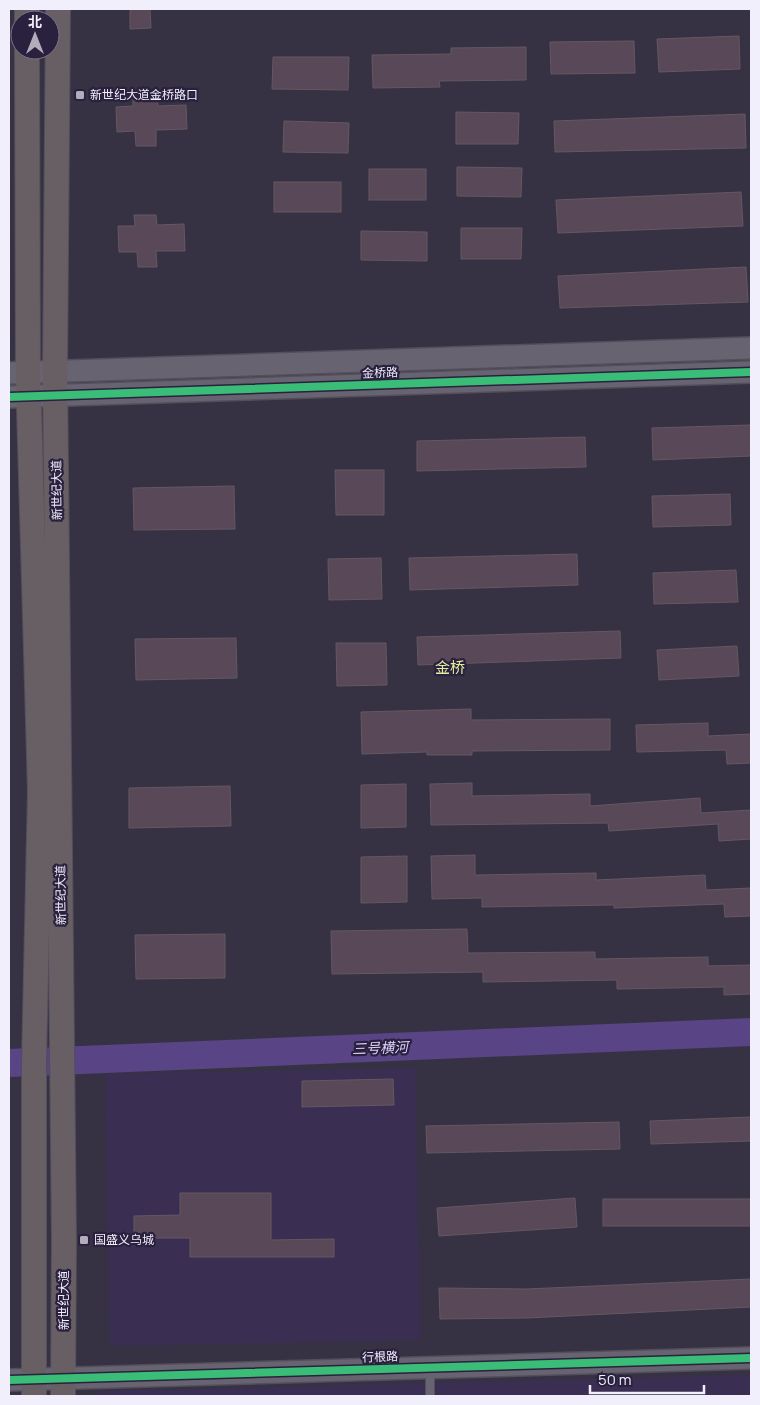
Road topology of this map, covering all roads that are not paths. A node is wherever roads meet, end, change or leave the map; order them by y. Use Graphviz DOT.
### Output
graph roads {
  1 [pos="58,9"];
  2 [pos="27,60"];
  3 [pos="751,348"];
  4 [pos="751,372"];
  5 [pos="18,373"];
  6 [pos="56,383"];
  7 [pos="19,396"];
  8 [pos="751,1358"];
  9 [pos="430,1366"];
  10 [pos="9,1380"];
  11 [pos="34,1387"];
  12 [pos="64,1387"];
  13 [pos="430,1396"];
  1 -- 6 [label="main road, 新世纪大道"];
  2 -- 5 [label="main road"];
  3 -- 6 [label="street, 金桥路"];
  4 -- 6 [label="street, 金桥路"];
  5 -- 6 [label="street, 金桥路"];
  5 -- 7 [label="main road, 新世纪大道"];
  6 -- 7 [label="street, 金桥路"];
  6 -- 12 [label="main road, 新世纪大道"];
  7 -- 11 [label="main road, 新世纪大道"];
  8 -- 9 [label="street, 行根路"];
  9 -- 12 [label="street, 行根路"];
  9 -- 13 [label="lane"];
  10 -- 11 [label="street, 行根路"];
  11 -- 12 [label="street, 行根路"];
}
